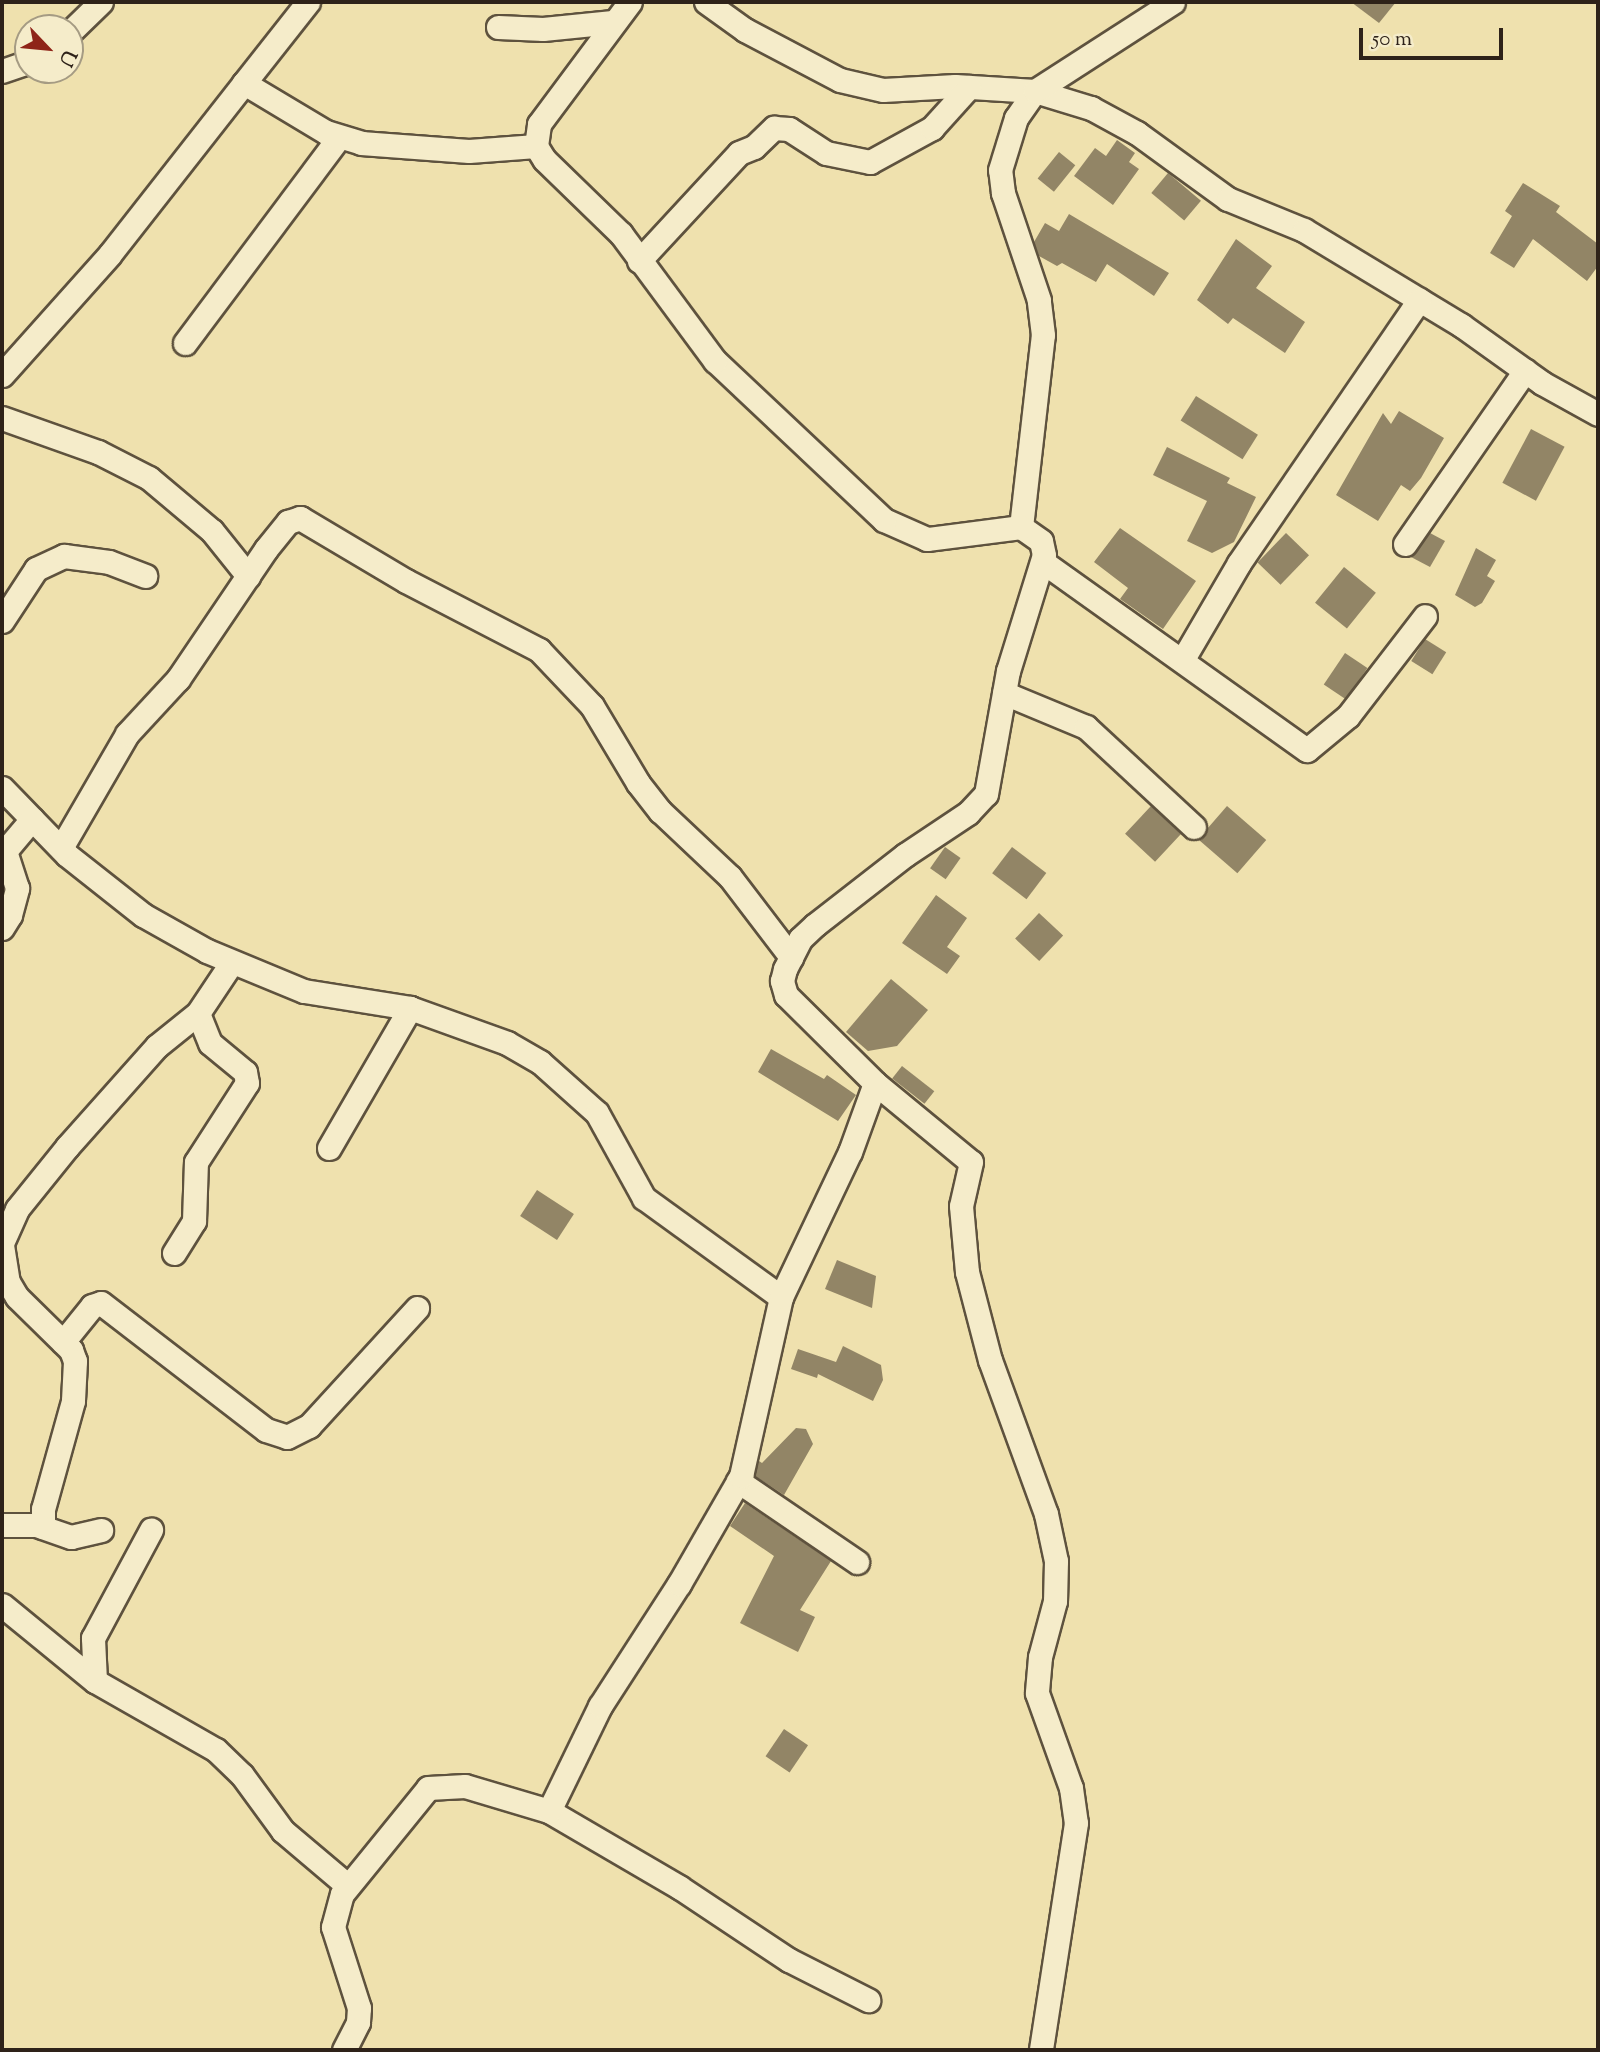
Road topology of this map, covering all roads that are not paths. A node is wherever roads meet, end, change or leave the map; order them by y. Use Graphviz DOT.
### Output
graph roads {
  1 [pos="101,2"];
  2 [pos="308,2"];
  3 [pos="630,2"];
  4 [pos="706,2"];
  5 [pos="1173,2"];
  6 [pos="84,18"];
  7 [pos="613,22"];
  8 [pos="498,27"];
  9 [pos="244,83"];
  10 [pos="969,87"];
  11 [pos="1035,91"];
  12 [pos="339,137"];
  13 [pos="536,146"];
  14 [pos="639,261"];
  15 [pos="1419,300"];
  16 [pos="185,343"];
  17 [pos="1525,371"];
  18 [pos="2,375"];
  19 [pos="1598,414"];
  20 [pos="2,418"];
  21 [pos="1021,527"];
  22 [pos="1405,544"];
  23 [pos="1043,562"];
  24 [pos="145,576"];
  25 [pos="248,576"];
  26 [pos="1425,616"];
  27 [pos="2,621"];
  28 [pos="1183,659"];
  29 [pos="1004,693"];
  30 [pos="2,788"];
  31 [pos="32,819"];
  32 [pos="1194,827"];
  33 [pos="61,848"];
  34 [pos="2,928"];
  35 [pos="791,957"];
  36 [pos="232,962"];
  37 [pos="410,1008"];
  38 [pos="198,1013"];
  39 [pos="875,1083"];
  40 [pos="329,1148"];
  41 [pos="2,1244"];
  42 [pos="174,1252"];
  43 [pos="781,1297"];
  44 [pos="417,1308"];
  45 [pos="64,1342"];
  46 [pos="738,1481"];
  47 [pos="2,1525"];
  48 [pos="43,1527"];
  49 [pos="101,1530"];
  50 [pos="151,1530"];
  51 [pos="858,1562"];
  52 [pos="2,1605"];
  53 [pos="95,1681"];
  54 [pos="549,1811"];
  55 [pos="348,1886"];
  56 [pos="868,2000"];
  57 [pos="344,2050"];
  58 [pos="1041,2050"];
  1 -- 6 [label="street"];
  2 -- 9 [label="street"];
  3 -- 7 [label="street"];
  4 -- 10 [label="street"];
  5 -- 11 [label="street"];
  7 -- 8 [label="street"];
  7 -- 13 [label="street"];
  9 -- 12 [label="street"];
  9 -- 18 [label="street"];
  10 -- 11 [label="street"];
  10 -- 14 [label="street"];
  11 -- 15 [label="street"];
  11 -- 21 [label="street"];
  12 -- 13 [label="street"];
  12 -- 16 [label="street"];
  13 -- 14 [label="street"];
  14 -- 21 [label="street"];
  15 -- 17 [label="street"];
  15 -- 28 [label="street"];
  17 -- 19 [label="street"];
  17 -- 22 [label="street"];
  20 -- 25 [label="street"];
  21 -- 23 [label="street"];
  23 -- 28 [label="street"];
  23 -- 29 [label="street"];
  24 -- 27 [label="street"];
  25 -- 33 [label="street"];
  25 -- 35 [label="street"];
  26 -- 28 [label="street"];
  29 -- 32 [label="street"];
  29 -- 35 [label="street"];
  30 -- 31 [label="street"];
  31 -- 33 [label="street"];
  31 -- 34 [label="street"];
  33 -- 36 [label="street"];
  35 -- 39 [label="street"];
  36 -- 37 [label="street"];
  36 -- 38 [label="street"];
  37 -- 40 [label="street"];
  37 -- 43 [label="street"];
  38 -- 41 [label="street"];
  38 -- 42 [label="street"];
  39 -- 43 [label="street"];
  39 -- 58 [label="street"];
  41 -- 45 [label="street"];
  43 -- 46 [label="street"];
  44 -- 45 [label="street"];
  45 -- 48 [label="street"];
  46 -- 51 [label="street"];
  46 -- 54 [label="street"];
  47 -- 48 [label="street"];
  48 -- 49 [label="street"];
  50 -- 53 [label="street"];
  52 -- 53 [label="street"];
  53 -- 55 [label="street"];
  54 -- 55 [label="street"];
  54 -- 56 [label="street"];
  55 -- 57 [label="street"];
}
